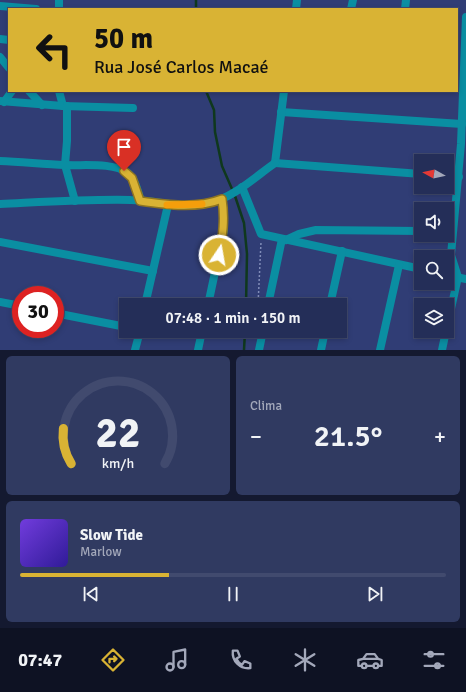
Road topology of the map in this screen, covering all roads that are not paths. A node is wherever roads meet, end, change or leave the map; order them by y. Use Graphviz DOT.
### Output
graph roads {
  1 [pos="0,6"];
  2 [pos="24,8"];
  3 [pos="466,17"];
  4 [pos="463,29"];
  5 [pos="0,57"];
  6 [pos="463,66"];
  7 [pos="8,67"];
  8 [pos="11,92"];
  9 [pos="30,92"];
  10 [pos="59,92"];
  11 [pos="284,92"];
  12 [pos="2,101"];
  13 [pos="42,105"];
  14 [pos="65,106"];
  15 [pos="133,108"];
  16 [pos="281,112"];
  17 [pos="462,124"];
  18 [pos="0,161"];
  19 [pos="275,163"];
  20 [pos="65,165"];
  21 [pos="414,173"];
  22 [pos="454,177"];
  23 [pos="459,177"];
  24 [pos="242,187"];
  25 [pos="222,199"];
  26 [pos="75,201"];
  27 [pos="140,201"];
  28 [pos="0,204"];
  29 [pos="168,205"];
  30 [pos="454,208"];
  31 [pos="414,231"];
  32 [pos="284,239"];
  33 [pos="0,242"];
  34 [pos="342,251"];
  35 [pos="399,265"];
  36 [pos="454,265"];
  37 [pos="414,268"];
  38 [pos="153,271"];
  39 [pos="462,278"];
  40 [pos="147,298"];
  41 [pos="209,298"];
  42 [pos="270,298"];
  43 [pos="332,298"];
  44 [pos="0,302"];
  45 [pos="12,304"];
  46 [pos="454,304"];
  47 [pos="64,315"];
  48 [pos="119,326"];
  49 [pos="139,338"];
  50 [pos="201,338"];
  51 [pos="262,338"];
  52 [pos="324,338"];
  53 [pos="445,338"];
  54 [pos="136,350"];
  55 [pos="198,350"];
  56 [pos="259,350"];
  57 [pos="321,350"];
  58 [pos="380,350"];
  59 [pos="442,350"];
  1 -- 2 [label="street"];
  3 -- 4 [label="street"];
  4 -- 6 [label="street"];
  5 -- 7 [label="street"];
  6 -- 17 [label="street"];
  8 -- 12 [label="street"];
  9 -- 13 [label="street"];
  10 -- 14 [label="street"];
  11 -- 16 [label="street"];
  12 -- 13 [label="street"];
  13 -- 14 [label="street"];
  14 -- 15 [label="street"];
  14 -- 20 [label="street"];
  16 -- 17 [label="street"];
  16 -- 19 [label="street"];
  17 -- 23 [label="street"];
  18 -- 20 [label="street"];
  19 -- 21 [label="street"];
  19 -- 24 [label="street"];
  20 -- 26 [label="street"];
  20 -- 27 [label="street"];
  22 -- 23 [label="street"];
  23 -- 30 [label="street"];
  24 -- 25 [label="street"];
  24 -- 32 [label="street"];
  25 -- 29 [label="street"];
  25 -- 41 [label="street"];
  26 -- 27 [label="street"];
  26 -- 28 [label="street"];
  27 -- 29 [label="street"];
  29 -- 38 [label="street"];
  31 -- 32 [label="street"];
  32 -- 34 [label="street"];
  32 -- 42 [label="street"];
  33 -- 38 [label="street"];
  34 -- 35 [label="street"];
  34 -- 43 [label="street"];
  35 -- 37 [label="street"];
  35 -- 58 [label="street"];
  36 -- 39 [label="street"];
  38 -- 40 [label="street"];
  39 -- 46 [label="street"];
  44 -- 45 [label="street"];
  47 -- 48 [label="street"];
  49 -- 54 [label="street"];
  50 -- 55 [label="street"];
  51 -- 56 [label="street"];
  52 -- 57 [label="street"];
  53 -- 59 [label="street"];
}
